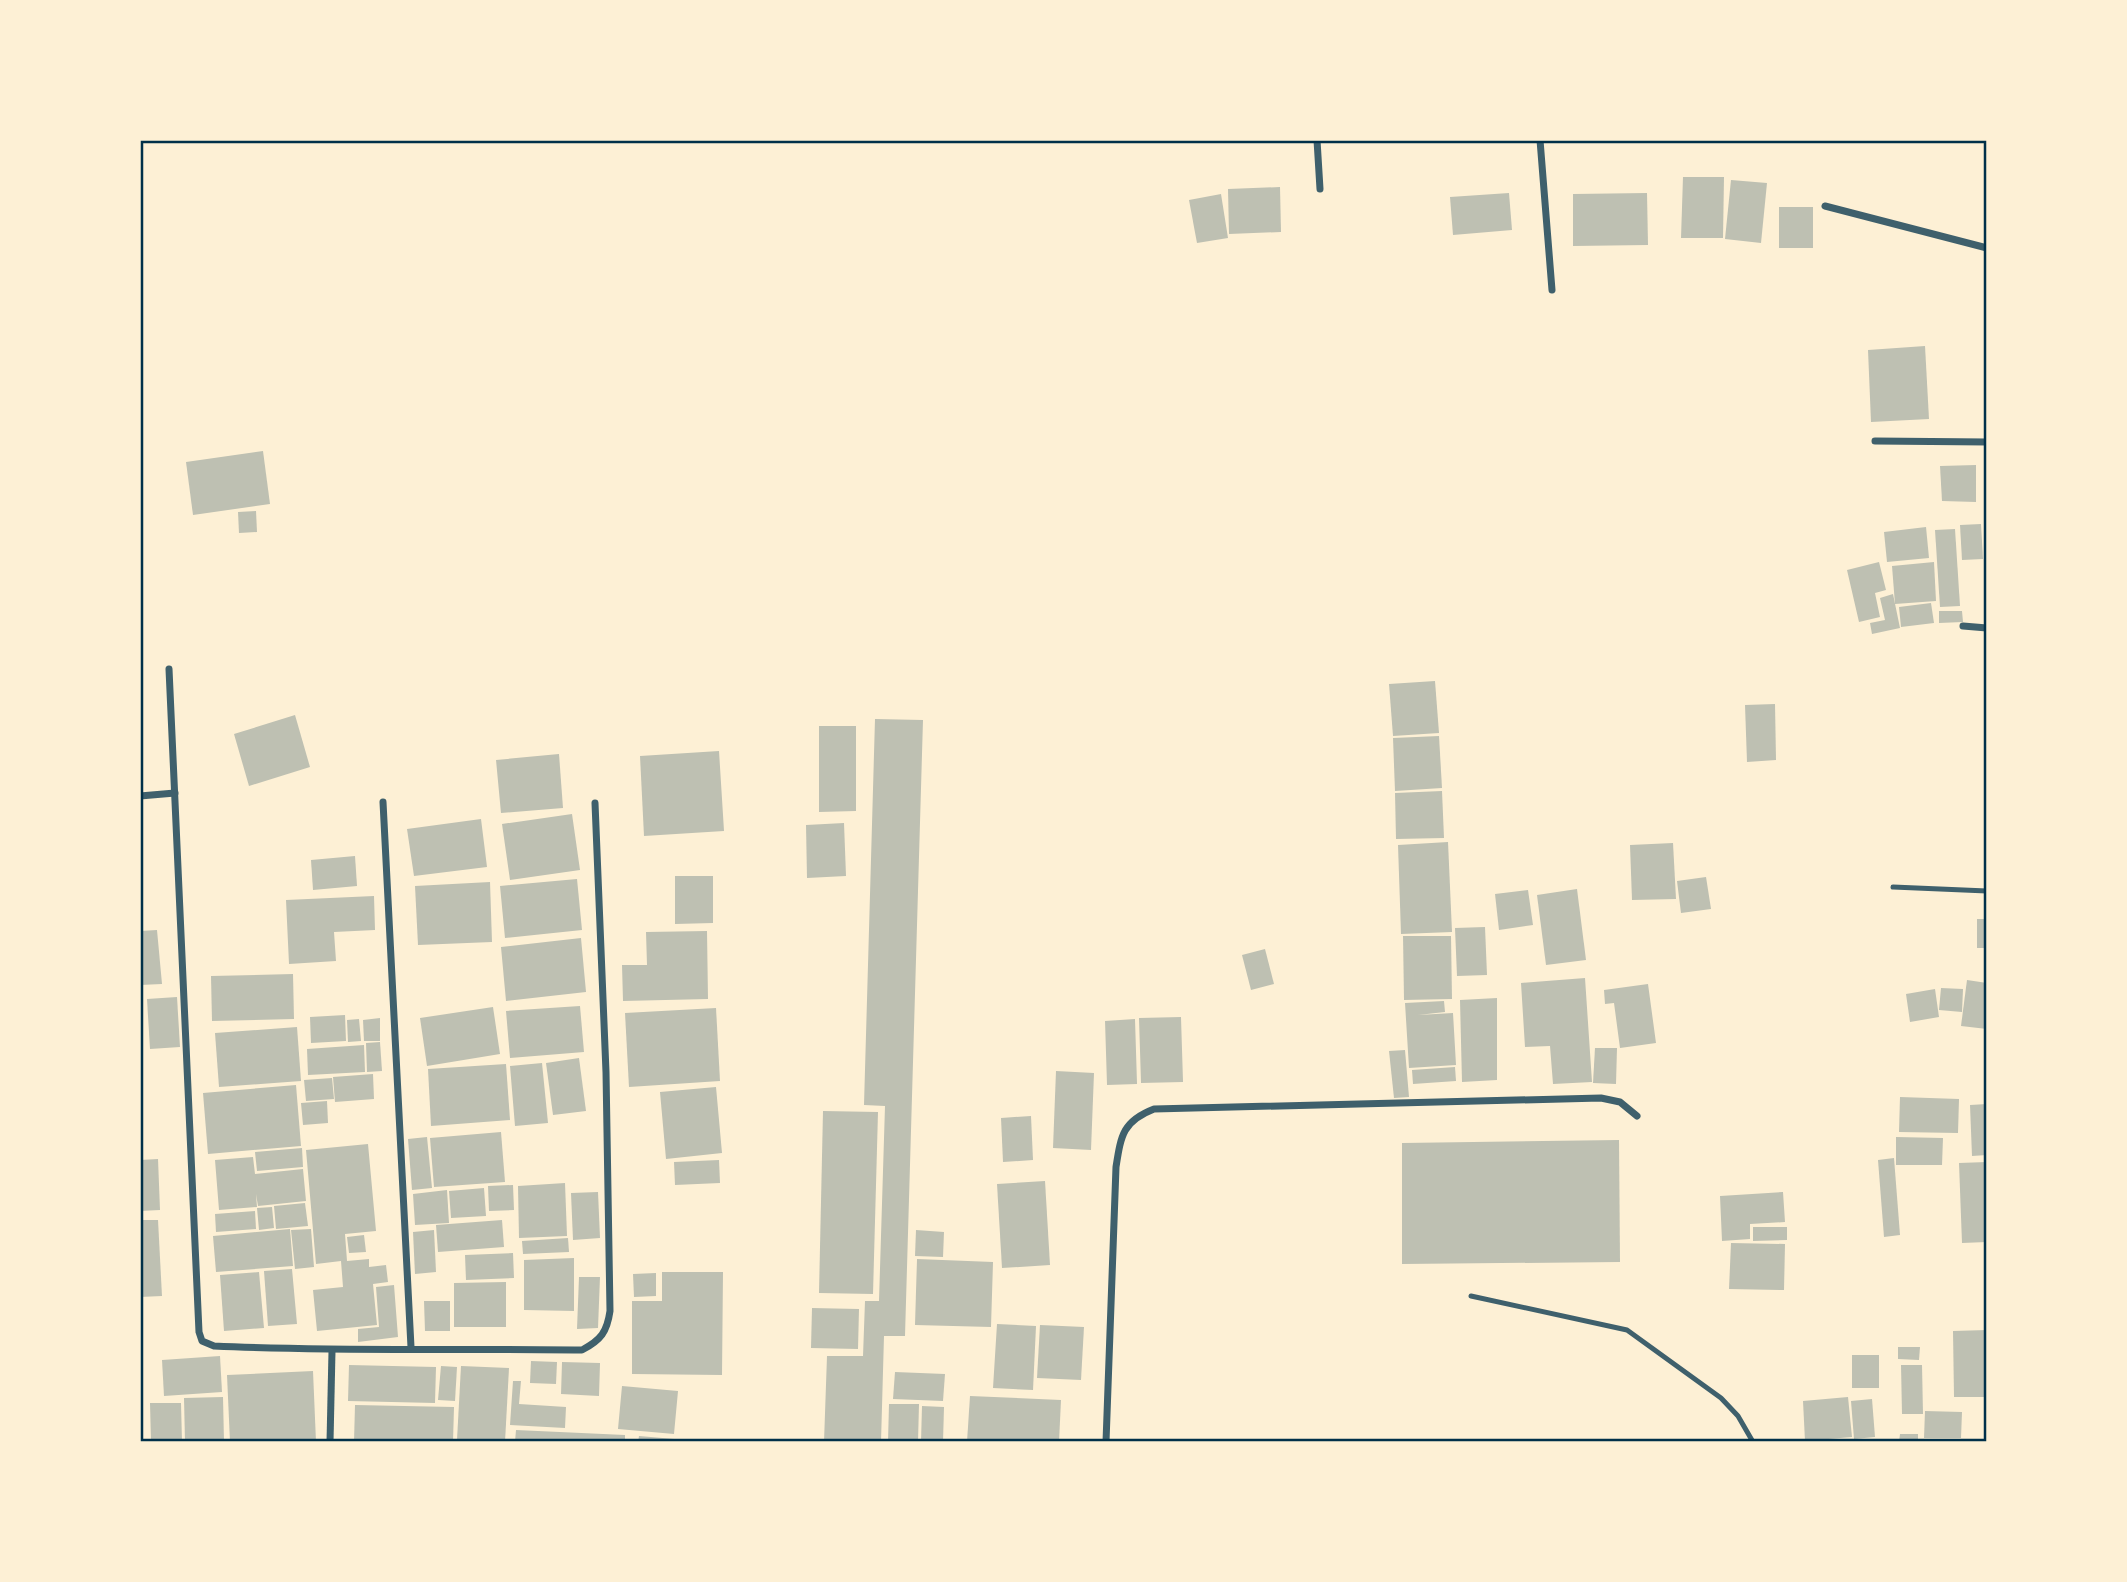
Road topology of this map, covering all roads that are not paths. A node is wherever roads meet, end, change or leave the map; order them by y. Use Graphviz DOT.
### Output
graph roads {
  1 [pos="1317,140"];
  2 [pos="1539,140"];
  3 [pos="1320,189"];
  4 [pos="1825,206"];
  5 [pos="1987,248"];
  6 [pos="1552,290"];
  7 [pos="1875,441"];
  8 [pos="1987,442"];
  9 [pos="1963,626"];
  10 [pos="1987,628"];
  11 [pos="169,669"];
  12 [pos="175,793"];
  13 [pos="140,796"];
  14 [pos="383,802"];
  15 [pos="595,803"];
  16 [pos="1893,887"];
  17 [pos="1987,891"];
  18 [pos="1637,1116"];
  19 [pos="1471,1296"];
  20 [pos="411,1348"];
  21 [pos="332,1351"];
  22 [pos="330,1442"];
  23 [pos="1106,1442"];
  24 [pos="1753,1442"];
  1 -- 3 [label="street"];
  2 -- 6 [label="street"];
  4 -- 5 [label="street"];
  7 -- 8 [label="street"];
  9 -- 10 [label="street"];
  11 -- 12 [label="street"];
  12 -- 13 [label="street"];
  12 -- 21 [label="street"];
  14 -- 20 [label="street"];
  15 -- 20 [label="street"];
  16 -- 17 [label="lane"];
  18 -- 23 [label="street"];
  19 -- 24 [label="lane"];
  20 -- 21 [label="street"];
  21 -- 22 [label="street"];
}
